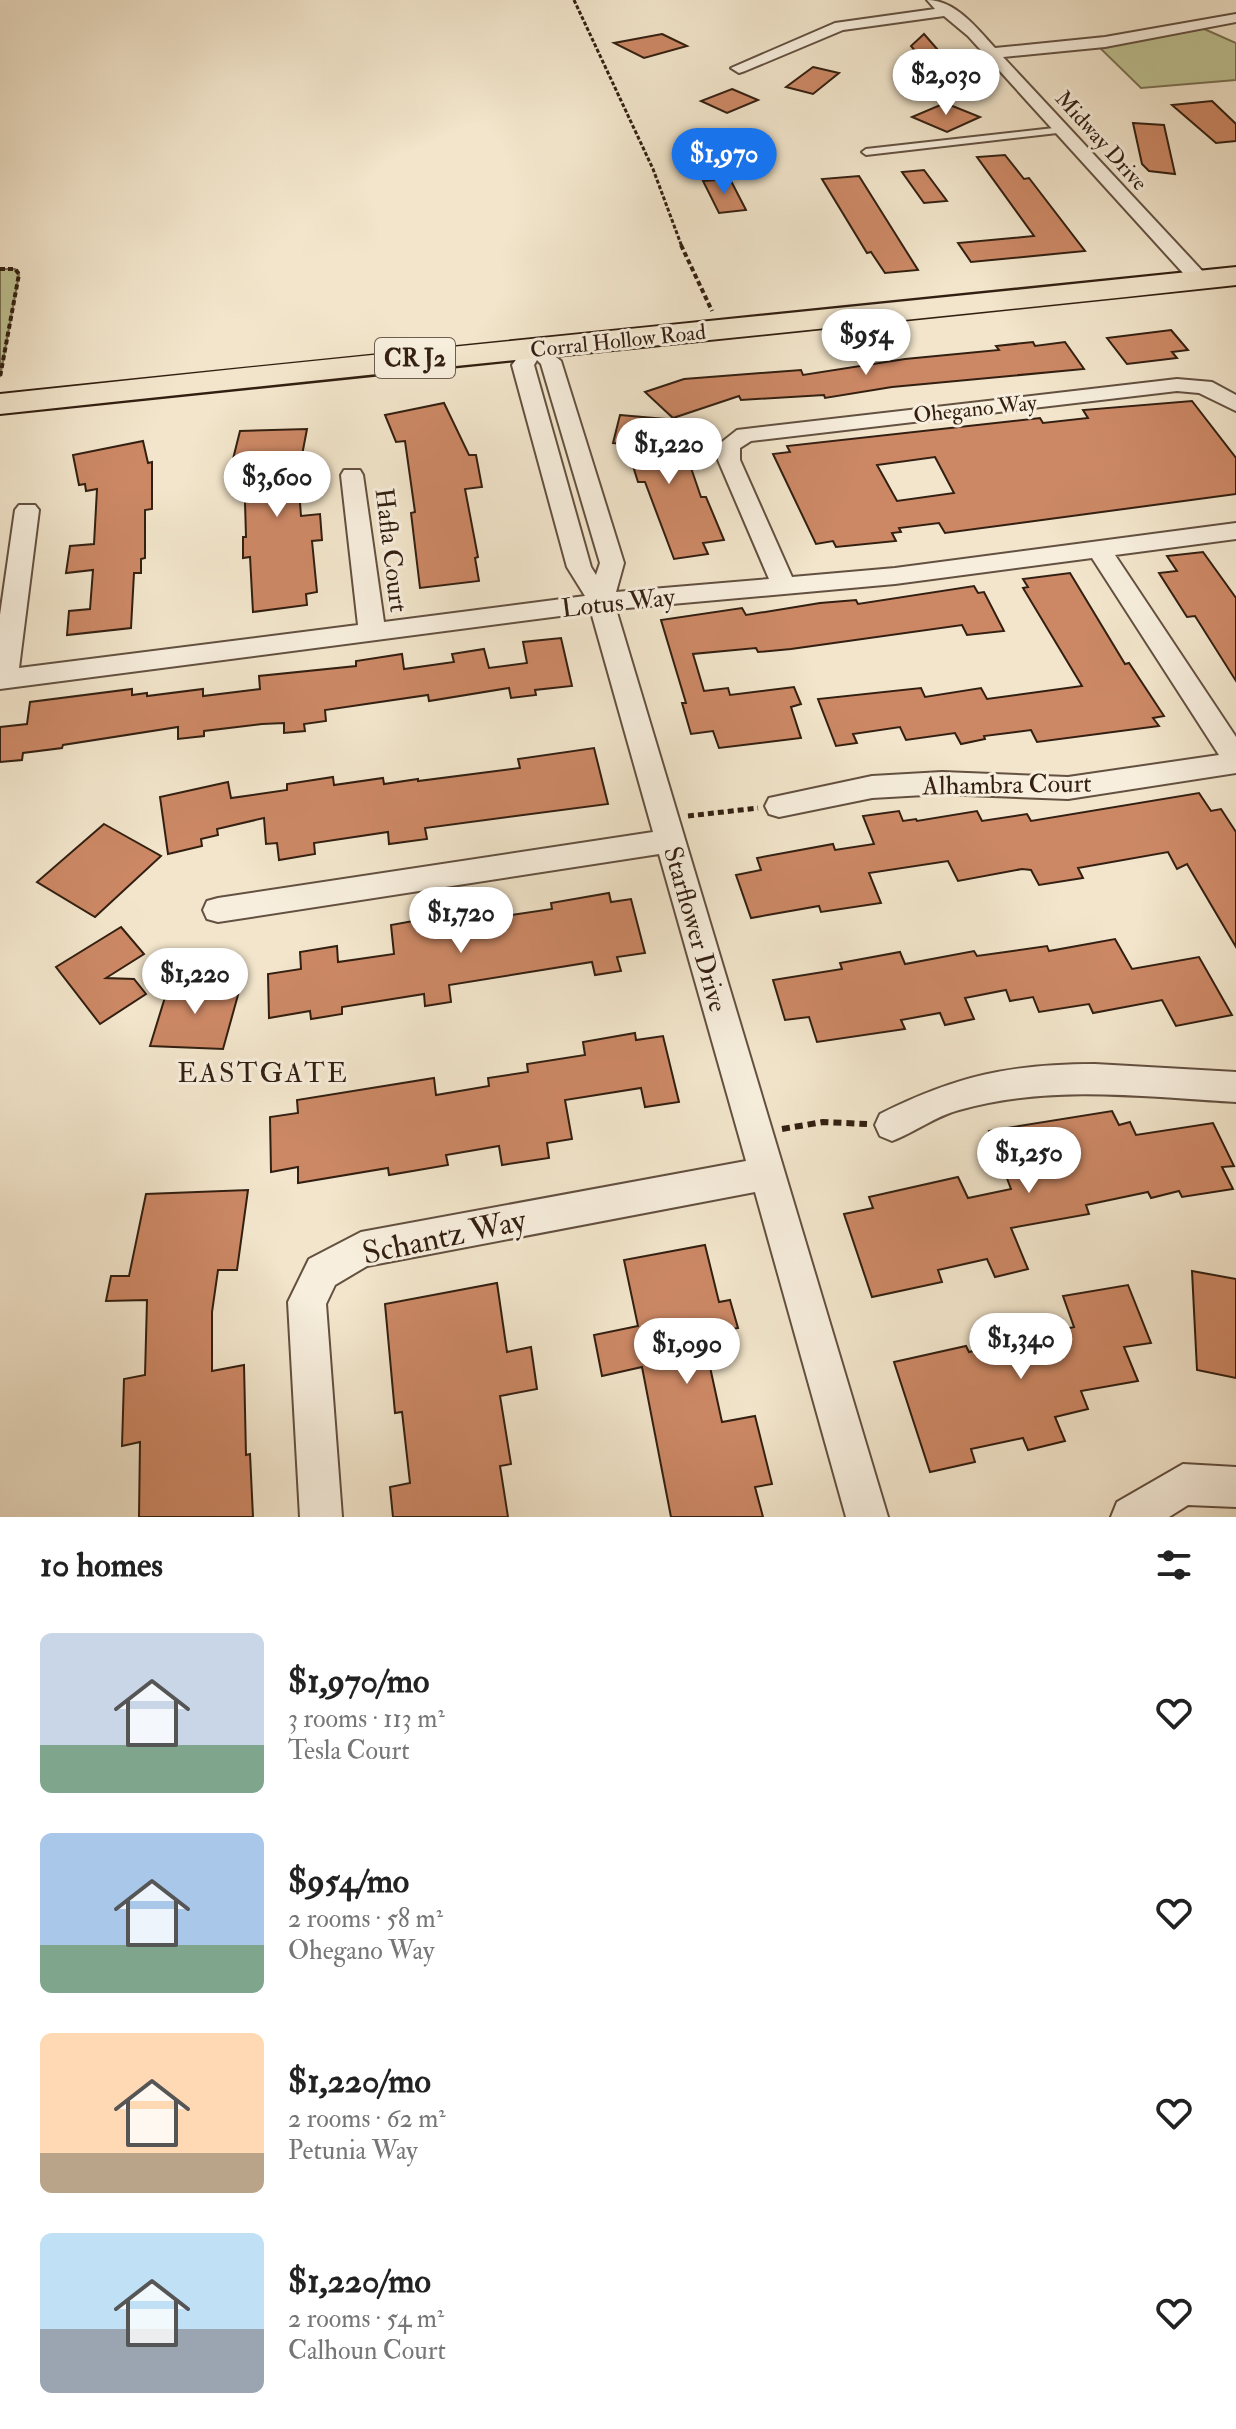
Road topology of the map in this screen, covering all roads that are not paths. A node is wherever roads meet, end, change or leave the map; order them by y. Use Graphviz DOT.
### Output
graph roads {
  1 [pos="934,0"];
  2 [pos="950,11"];
  3 [pos="1236,18"];
  4 [pos="992,53"];
  5 [pos="739,68"];
  6 [pos="1063,130"];
  7 [pos="866,152"];
  8 [pos="1236,276"];
  9 [pos="1200,280"];
  10 [pos="831,320"];
  11 [pos="536,358"];
  12 [pos="1236,404"];
  13 [pos="0,407"];
  14 [pos="0,420"];
  15 [pos="352,475"];
  16 [pos="27,510"];
  17 [pos="1236,531"];
  18 [pos="1098,548"];
  19 [pos="784,586"];
  20 [pos="601,602"];
  21 [pos="372,631"];
  22 [pos="2,680"];
  23 [pos="1236,761"];
  24 [pos="779,806"];
  25 [pos="667,830"];
  26 [pos="218,910"];
  27 [pos="1236,1087"];
  28 [pos="892,1125"];
  29 [pos="767,1173"];
  30 [pos="1236,1487"];
  31 [pos="321,1517"];
  32 [pos="867,1517"];
  33 [pos="1132,1517"];
  1 -- 2 [label="street, Midway Drive"];
  2 -- 4 [label="street, Midway Drive"];
  2 -- 5 [label="street"];
  3 -- 4 [label="street"];
  4 -- 6 [label="street, Midway Drive"];
  6 -- 7 [label="lane"];
  6 -- 9 [label="street, Midway Drive"];
  8 -- 9 [label="main road, Corral Hollow Road / CR J2"];
  9 -- 10 [label="main road, Corral Hollow Road / CR J2"];
  10 -- 11 [label="main road, Corral Hollow Road / CR J2"];
  10 -- 11 [label="main road"];
  11 -- 13 [label="main road, Corral Hollow Road / CR J2"];
  11 -- 14 [label="main road"];
  11 -- 20 [label="street, Starflower Drive"];
  11 -- 20 [label="street"];
  12 -- 19 [label="street, Ohegano Way"];
  15 -- 21 [label="street, Hafla Court"];
  16 -- 22 [label="street"];
  17 -- 18 [label="street, Lotus Way"];
  18 -- 19 [label="street, Lotus Way"];
  18 -- 23 [label="street"];
  19 -- 20 [label="street, Lotus Way"];
  20 -- 21 [label="street, Lotus Way"];
  20 -- 25 [label="street, Starflower Drive"];
  21 -- 22 [label="street, Lotus Way"];
  23 -- 24 [label="street, Alhambra Court"];
  25 -- 26 [label="street"];
  25 -- 29 [label="street, Starflower Drive"];
  27 -- 28 [label="street"];
  29 -- 31 [label="street, Schantz Way"];
  29 -- 32 [label="street, Starflower Drive"];
  30 -- 33 [label="street"];
}
